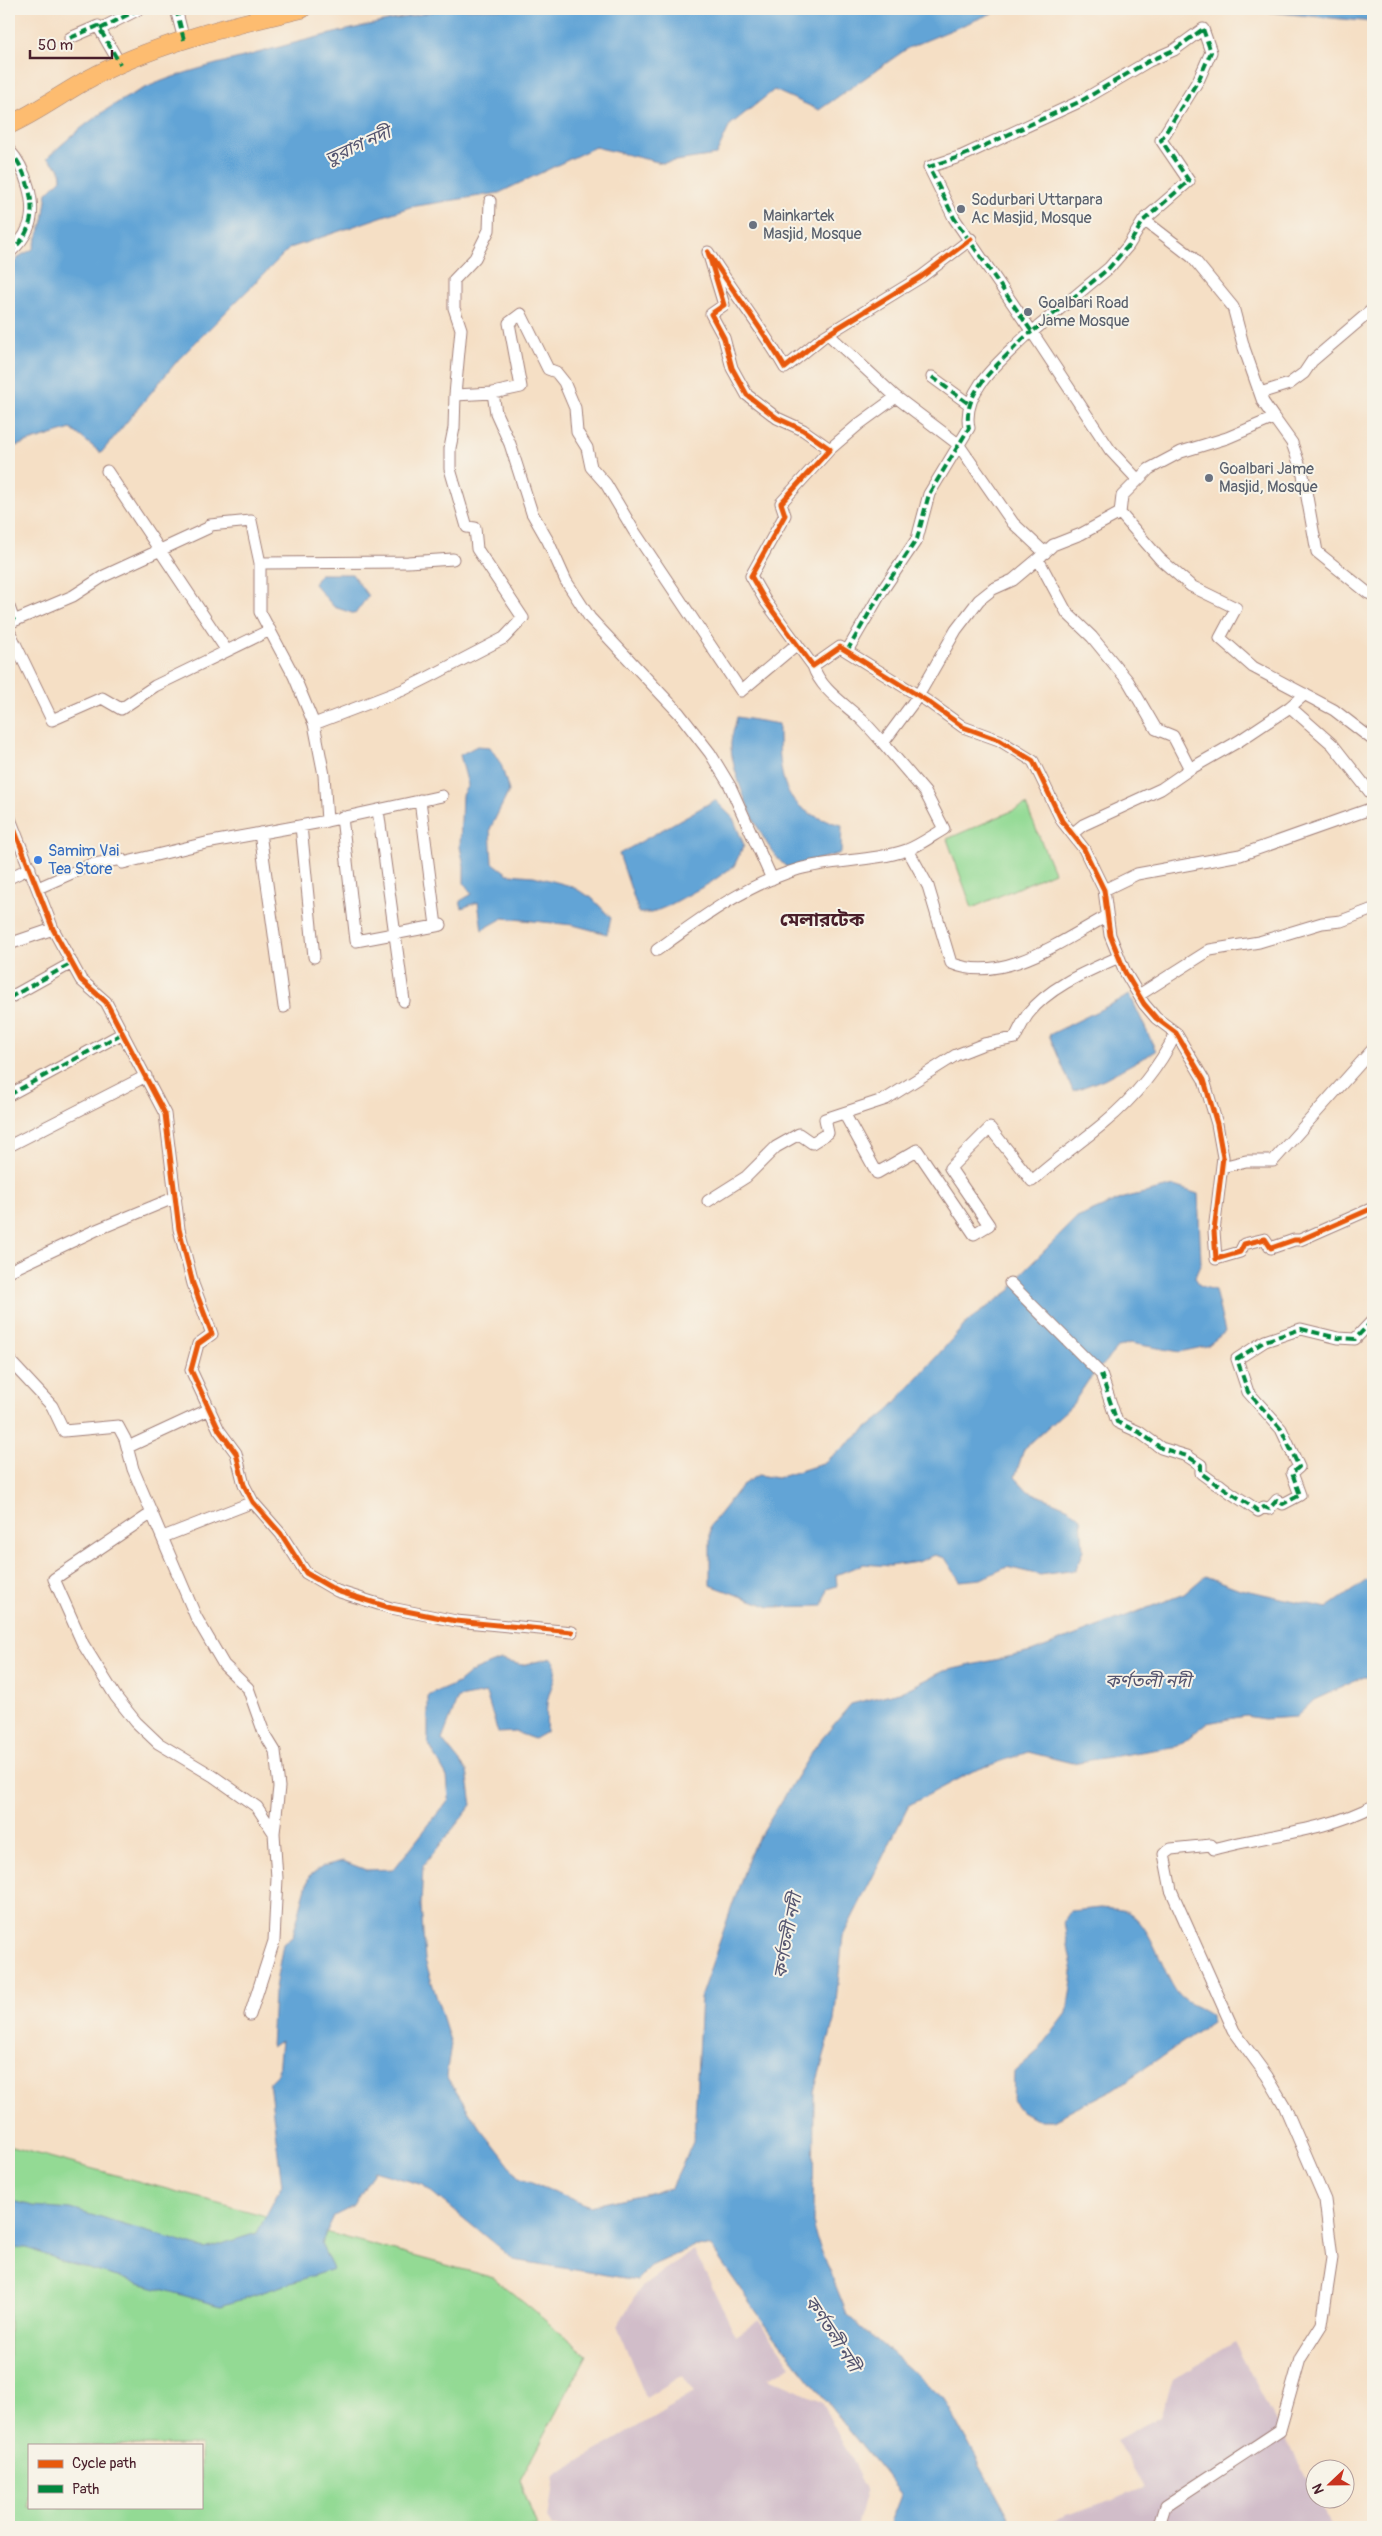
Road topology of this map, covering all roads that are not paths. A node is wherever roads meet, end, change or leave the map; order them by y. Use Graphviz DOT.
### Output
graph roads {
  1 [pos="139,9"];
  2 [pos="176,9"];
  3 [pos="302,9"];
  4 [pos="100,29"];
  5 [pos="70,38"];
  6 [pos="184,40"];
  7 [pos="120,64"];
  8 [pos="9,125"];
  9 [pos="9,150"];
  10 [pos="490,201"];
  11 [pos="1144,220"];
  12 [pos="970,239"];
  13 [pos="9,253"];
  14 [pos="1373,309"];
  15 [pos="1032,332"];
  16 [pos="828,334"];
  17 [pos="932,377"];
  18 [pos="493,393"];
  19 [pos="1260,393"];
  20 [pos="455,395"];
  21 [pos="896,397"];
  22 [pos="969,404"];
  23 [pos="1274,418"];
  24 [pos="958,444"];
  25 [pos="830,449"];
  26 [pos="107,472"];
  27 [pos="1138,480"];
  28 [pos="1120,513"];
  29 [pos="159,550"];
  30 [pos="1042,556"];
  31 [pos="453,559"];
  32 [pos="260,563"];
  33 [pos="1373,595"];
  34 [pos="9,607"];
  35 [pos="11,625"];
  36 [pos="270,630"];
  37 [pos="797,644"];
  38 [pos="227,651"];
  39 [pos="846,651"];
  40 [pos="813,666"];
  41 [pos="1305,694"];
  42 [pos="918,696"];
  43 [pos="1290,707"];
  44 [pos="314,724"];
  45 [pos="1373,740"];
  46 [pos="883,743"];
  47 [pos="1190,769"];
  48 [pos="442,796"];
  49 [pos="1373,796"];
  50 [pos="420,800"];
  51 [pos="1373,808"];
  52 [pos="378,810"];
  53 [pos="9,816"];
  54 [pos="342,818"];
  55 [pos="328,821"];
  56 [pos="300,826"];
  57 [pos="260,833"];
  58 [pos="1072,834"];
  59 [pos="908,850"];
  60 [pos="30,868"];
  61 [pos="9,878"];
  62 [pos="772,879"];
  63 [pos="38,888"];
  64 [pos="1104,890"];
  65 [pos="1373,909"];
  66 [pos="1108,916"];
  67 [pos="53,929"];
  68 [pos="394,934"];
  69 [pos="9,944"];
  70 [pos="657,950"];
  71 [pos="314,957"];
  72 [pos="1119,957"];
  73 [pos="72,963"];
  74 [pos="1139,995"];
  75 [pos="9,998"];
  76 [pos="404,1001"];
  77 [pos="284,1006"];
  78 [pos="123,1033"];
  79 [pos="1176,1033"];
  80 [pos="1373,1049"];
  81 [pos="146,1076"];
  82 [pos="9,1095"];
  83 [pos="844,1113"];
  84 [pos="9,1146"];
  85 [pos="1222,1166"];
  86 [pos="176,1197"];
  87 [pos="708,1201"];
  88 [pos="1373,1208"];
  89 [pos="9,1271"];
  90 [pos="1010,1283"];
  91 [pos="1373,1320"];
  92 [pos="9,1360"];
  93 [pos="210,1410"];
  94 [pos="128,1447"];
  95 [pos="253,1502"];
  96 [pos="152,1512"];
  97 [pos="163,1536"];
  98 [pos="572,1632"];
  99 [pos="1373,1806"];
  100 [pos="274,1834"];
  101 [pos="250,2015"];
  102 [pos="1162,2527"];
  1 -- 4 [label="street"];
  2 -- 6 [label="street"];
  3 -- 6 [label="highway"];
  4 -- 5 [label="street"];
  4 -- 7 [label="street"];
  6 -- 7 [label="highway"];
  7 -- 8 [label="highway"];
  9 -- 13 [label="street"];
  10 -- 20 [label="street"];
  11 -- 12 [label="street"];
  11 -- 15 [label="street"];
  11 -- 19 [label="street"];
  12 -- 15 [label="street"];
  12 -- 16 [label="street"];
  14 -- 19 [label="street"];
  15 -- 22 [label="street"];
  15 -- 27 [label="street"];
  16 -- 21 [label="street"];
  16 -- 25 [label="street"];
  17 -- 22 [label="street"];
  18 -- 20 [label="street"];
  18 -- 37 [label="street"];
  18 -- 62 [label="street"];
  19 -- 23 [label="street"];
  20 -- 44 [label="street"];
  21 -- 24 [label="street"];
  21 -- 25 [label="street"];
  22 -- 24 [label="street"];
  23 -- 27 [label="street"];
  23 -- 33 [label="street"];
  24 -- 30 [label="street"];
  24 -- 39 [label="street"];
  25 -- 37 [label="street"];
  26 -- 29 [label="street"];
  27 -- 28 [label="street"];
  28 -- 30 [label="street"];
  28 -- 41 [label="street"];
  29 -- 32 [label="street"];
  29 -- 35 [label="street"];
  29 -- 38 [label="street"];
  30 -- 42 [label="street"];
  30 -- 47 [label="street"];
  31 -- 32 [label="street"];
  32 -- 36 [label="street"];
  34 -- 35 [label="street"];
  35 -- 38 [label="street"];
  36 -- 38 [label="street"];
  36 -- 44 [label="street"];
  37 -- 40 [label="street"];
  39 -- 40 [label="street"];
  39 -- 42 [label="street"];
  40 -- 46 [label="street"];
  41 -- 43 [label="street"];
  41 -- 45 [label="street"];
  42 -- 46 [label="street"];
  42 -- 58 [label="street"];
  43 -- 47 [label="street"];
  43 -- 49 [label="street"];
  44 -- 55 [label="street"];
  46 -- 59 [label="street"];
  47 -- 58 [label="street"];
  48 -- 50 [label="street"];
  50 -- 52 [label="street"];
  50 -- 68 [label="street"];
  51 -- 64 [label="street"];
  52 -- 54 [label="street"];
  52 -- 68 [label="street"];
  53 -- 60 [label="street"];
  54 -- 55 [label="street"];
  54 -- 68 [label="street"];
  55 -- 56 [label="street"];
  56 -- 57 [label="street"];
  56 -- 71 [label="street"];
  57 -- 63 [label="street"];
  57 -- 77 [label="street"];
  58 -- 64 [label="street"];
  59 -- 62 [label="street"];
  59 -- 66 [label="street"];
  60 -- 61 [label="street"];
  60 -- 63 [label="street"];
  62 -- 70 [label="street"];
  63 -- 67 [label="street"];
  64 -- 66 [label="street"];
  65 -- 74 [label="street"];
  66 -- 72 [label="street"];
  67 -- 69 [label="street"];
  67 -- 73 [label="street"];
  68 -- 76 [label="street"];
  72 -- 74 [label="street"];
  72 -- 83 [label="street"];
  73 -- 75 [label="street"];
  73 -- 78 [label="street"];
  74 -- 79 [label="street"];
  78 -- 81 [label="street"];
  78 -- 82 [label="street"];
  79 -- 83 [label="street"];
  79 -- 85 [label="street"];
  80 -- 85 [label="street"];
  81 -- 84 [label="street"];
  81 -- 86 [label="street"];
  83 -- 87 [label="street"];
  85 -- 88 [label="street"];
  86 -- 89 [label="street"];
  86 -- 93 [label="street"];
  90 -- 91 [label="street"];
  92 -- 94 [label="street"];
  93 -- 94 [label="street"];
  93 -- 95 [label="street"];
  94 -- 96 [label="street"];
  95 -- 97 [label="street"];
  95 -- 98 [label="street"];
  96 -- 97 [label="street"];
  96 -- 100 [label="street"];
  97 -- 100 [label="street"];
  99 -- 102 [label="street"];
  100 -- 101 [label="street"];
}
